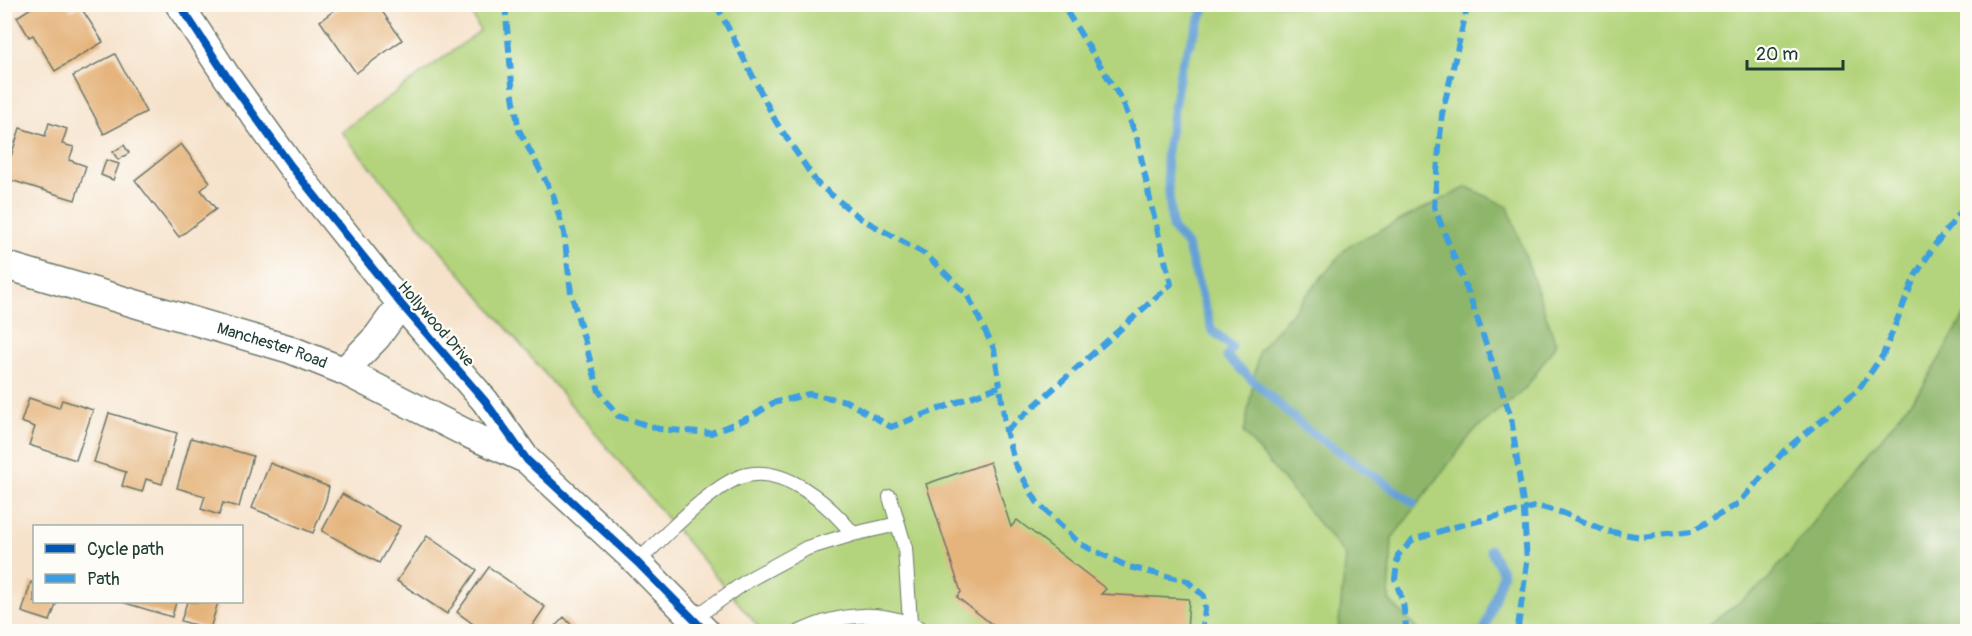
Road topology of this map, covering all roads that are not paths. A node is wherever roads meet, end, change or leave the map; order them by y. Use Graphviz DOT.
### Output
graph roads {
  1 [pos="179,4"];
  2 [pos="4,265"];
  3 [pos="400,304"];
  4 [pos="344,371"];
  5 [pos="528,460"];
  6 [pos="890,497"];
  7 [pos="898,524"];
  8 [pos="853,534"];
  9 [pos="638,562"];
  10 [pos="910,622"];
  11 [pos="700,625"];
  12 [pos="800,632"];
  13 [pos="926,632"];
  1 -- 3 [label="street, Hollywood Drive"];
  2 -- 4 [label="street, Manchester Road"];
  3 -- 4 [label="street"];
  3 -- 5 [label="street, Hollywood Drive"];
  4 -- 5 [label="street, Manchester Road"];
  5 -- 9 [label="street, Hollywood Drive"];
  6 -- 7 [label="lane"];
  7 -- 8 [label="lane"];
  7 -- 10 [label="lane"];
  8 -- 9 [label="lane"];
  8 -- 11 [label="lane"];
  9 -- 11 [label="street, Hollywood Drive"];
  10 -- 12 [label="lane"];
  10 -- 13 [label="lane"];
}
